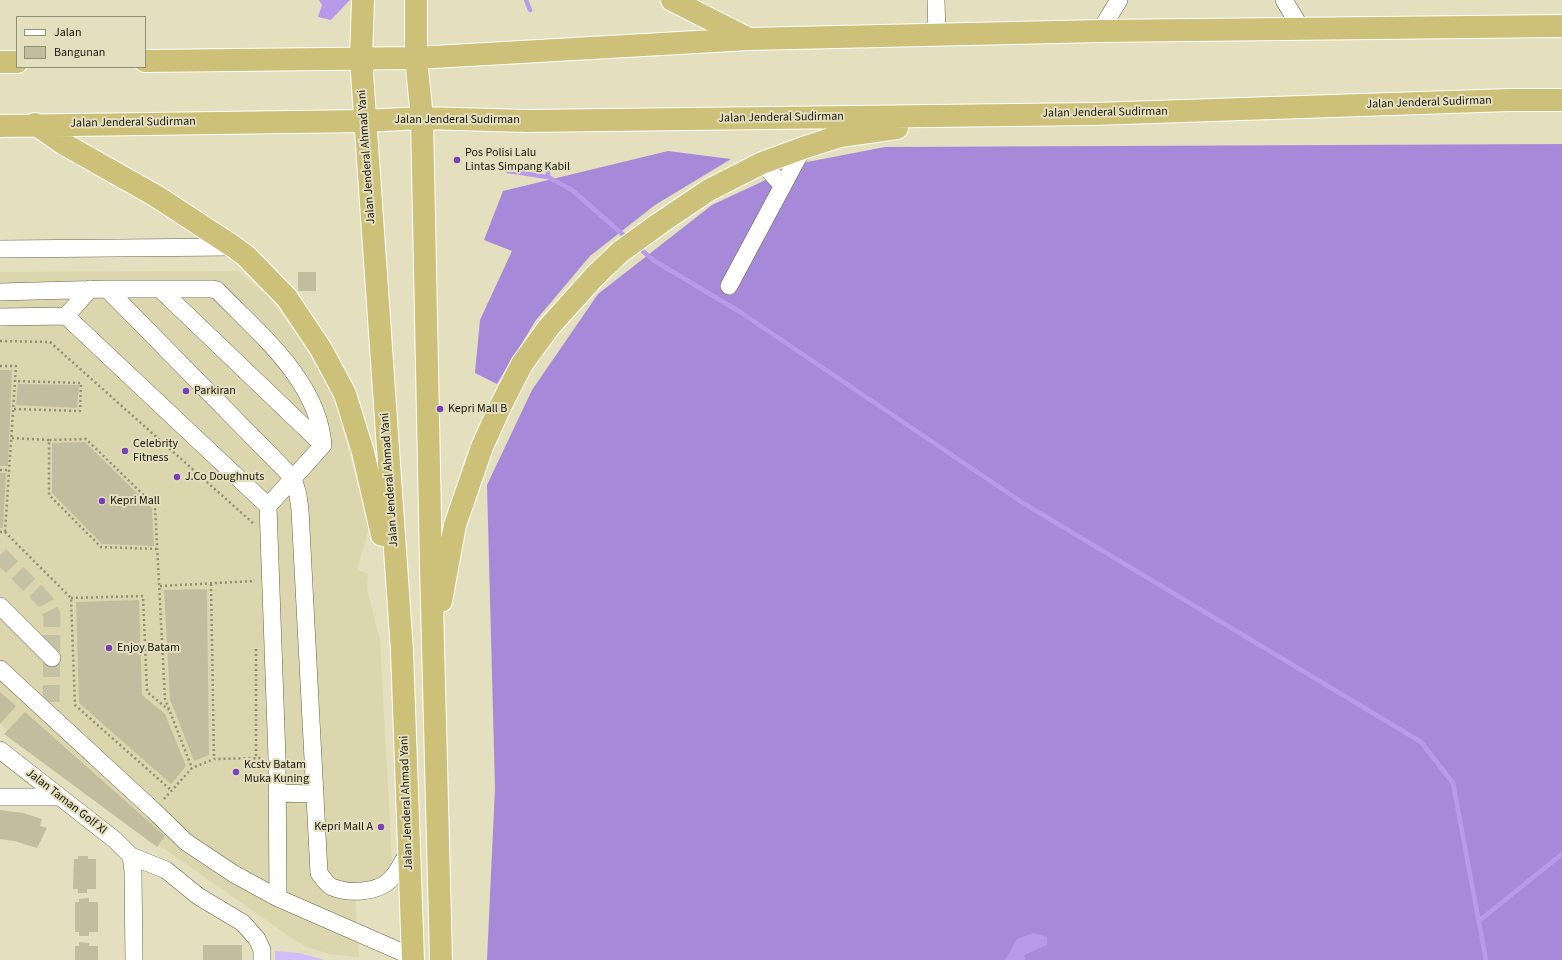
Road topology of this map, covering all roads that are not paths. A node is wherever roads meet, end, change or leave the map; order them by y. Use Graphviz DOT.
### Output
graph roads {
  1 [pos="363,0"];
  2 [pos="416,0"];
  3 [pos="672,0"];
  4 [pos="936,0"];
  5 [pos="1118,0"];
  6 [pos="1284,0"];
  7 [pos="1562,26"];
  8 [pos="1302,30"];
  9 [pos="1100,31"];
  10 [pos="937,35"];
  11 [pos="749,39"];
  12 [pos="361,58"];
  13 [pos="416,58"];
  14 [pos="146,60"];
  15 [pos="0,62"];
  16 [pos="16,62"];
  17 [pos="1562,100"];
  18 [pos="1094,114"];
  19 [pos="422,118"];
  20 [pos="364,121"];
  21 [pos="35,124"];
  22 [pos="0,126"];
  23 [pos="803,148"];
  24 [pos="762,163"];
  25 [pos="783,186"];
  26 [pos="234,247"];
  27 [pos="0,249"];
  28 [pos="729,286"];
  29 [pos="99,289"];
  30 [pos="160,289"];
  31 [pos="0,292"];
  32 [pos="66,316"];
  33 [pos="0,317"];
  34 [pos="323,445"];
  35 [pos="293,478"];
  36 [pos="268,506"];
  37 [pos="0,606"];
  38 [pos="433,643"];
  39 [pos="402,651"];
  40 [pos="52,658"];
  41 [pos="0,669"];
  42 [pos="0,750"];
  43 [pos="436,768"];
  44 [pos="406,770"];
  45 [pos="277,793"];
  46 [pos="315,794"];
  47 [pos="0,797"];
  48 [pos="59,797"];
  49 [pos="409,852"];
  50 [pos="131,856"];
  51 [pos="278,898"];
  52 [pos="413,958"];
  53 [pos="134,960"];
  54 [pos="262,960"];
  55 [pos="441,960"];
  1 -- 12 [label="highway, Jalan Jenderal Ahmad Yani"];
  2 -- 13 [label="highway"];
  3 -- 11 [label="highway"];
  4 -- 10 [label="street"];
  5 -- 9 [label="street"];
  6 -- 8 [label="street"];
  7 -- 8 [label="highway"];
  8 -- 9 [label="highway"];
  9 -- 10 [label="highway"];
  10 -- 11 [label="highway"];
  11 -- 13 [label="highway"];
  12 -- 13 [label="highway"];
  12 -- 14 [label="highway"];
  12 -- 20 [label="highway, Jalan Jenderal Ahmad Yani"];
  13 -- 19 [label="highway"];
  15 -- 16 [label="highway"];
  17 -- 18 [label="highway, Jalan Jenderal Sudirman"];
  18 -- 19 [label="highway, Jalan Jenderal Sudirman"];
  18 -- 23 [label="highway"];
  19 -- 20 [label="highway, Jalan Jenderal Sudirman"];
  19 -- 38 [label="highway"];
  20 -- 21 [label="highway, Jalan Jenderal Sudirman"];
  20 -- 39 [label="highway, Jalan Jenderal Ahmad Yani"];
  21 -- 22 [label="highway, Jalan Jenderal Sudirman"];
  21 -- 26 [label="highway"];
  23 -- 24 [label="highway"];
  23 -- 25 [label="street"];
  24 -- 25 [label="street"];
  24 -- 38 [label="highway"];
  25 -- 28 [label="street"];
  26 -- 27 [label="street"];
  26 -- 39 [label="highway"];
  29 -- 30 [label="street"];
  29 -- 31 [label="street"];
  29 -- 32 [label="street"];
  29 -- 35 [label="street"];
  30 -- 34 [label="street"];
  30 -- 34 [label="street"];
  32 -- 33 [label="street"];
  32 -- 36 [label="street"];
  34 -- 35 [label="street"];
  35 -- 36 [label="street"];
  35 -- 46 [label="street"];
  36 -- 45 [label="street"];
  37 -- 40 [label="street"];
  38 -- 43 [label="highway"];
  39 -- 44 [label="highway, Jalan Jenderal Ahmad Yani"];
  41 -- 51 [label="street"];
  42 -- 48 [label="street, Jalan Taman Golf XI"];
  43 -- 44 [label="highway"];
  43 -- 55 [label="highway"];
  44 -- 49 [label="highway, Jalan Jenderal Ahmad Yani"];
  45 -- 46 [label="street"];
  45 -- 51 [label="street"];
  46 -- 49 [label="street"];
  47 -- 48 [label="street"];
  48 -- 50 [label="street, Jalan Taman Golf XI"];
  49 -- 52 [label="highway, Jalan Jenderal Ahmad Yani"];
  50 -- 53 [label="street"];
  50 -- 54 [label="street"];
  51 -- 52 [label="street"];
}
